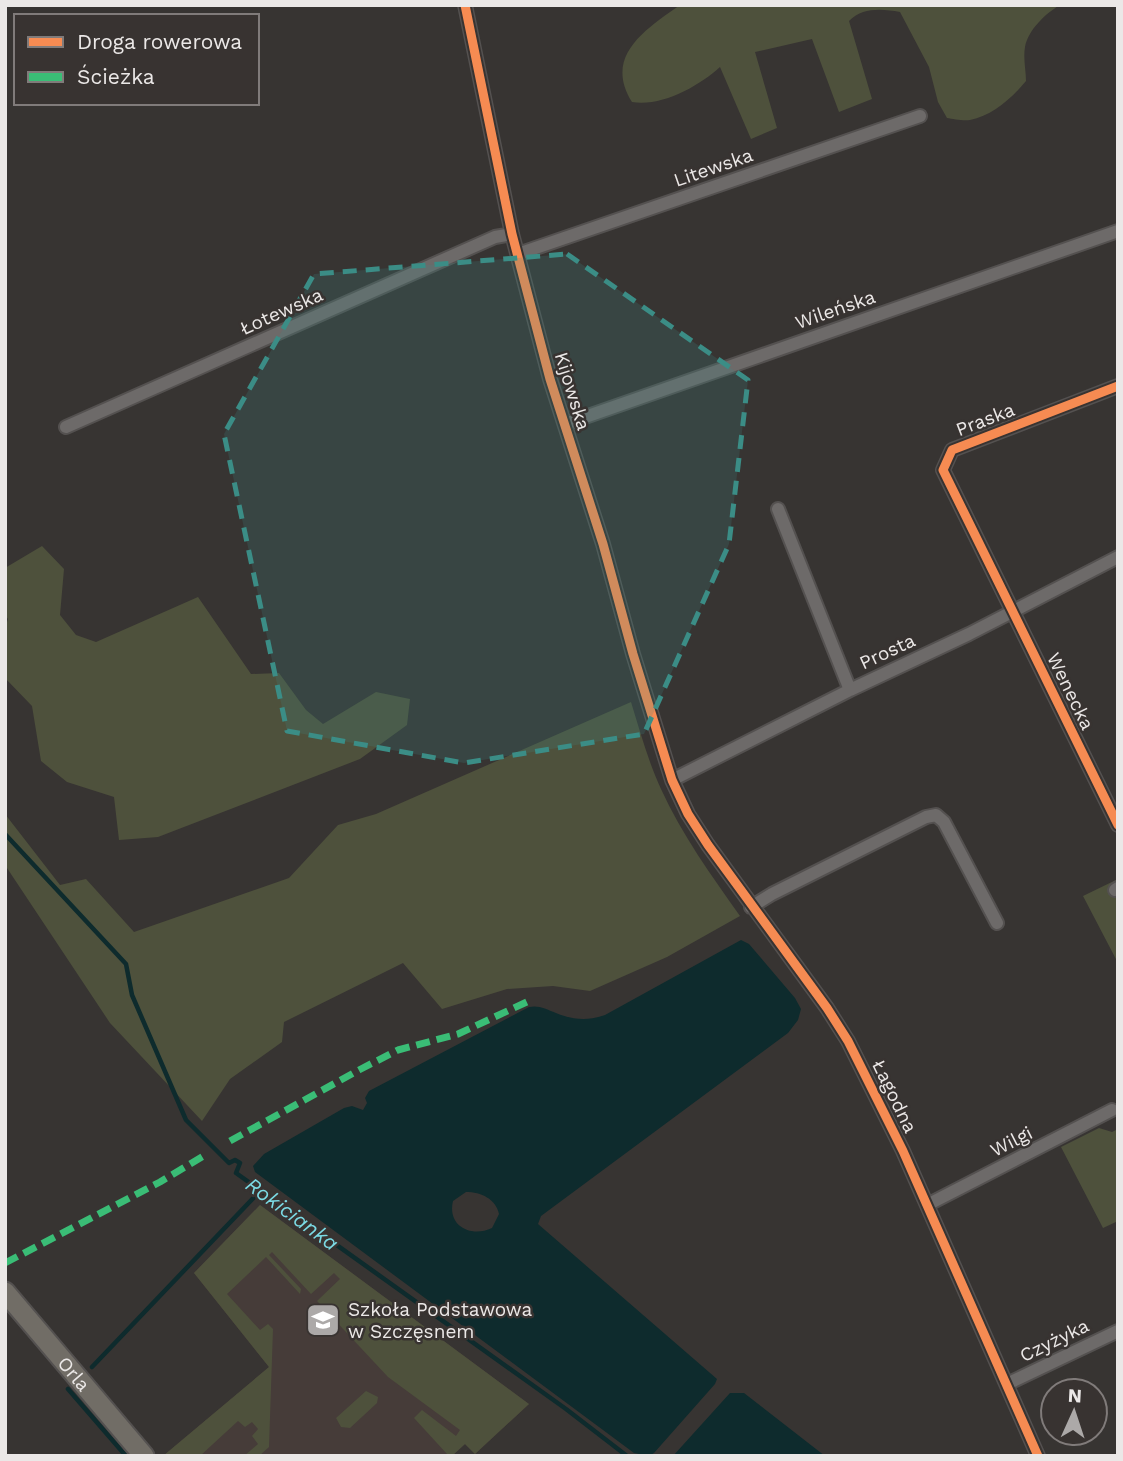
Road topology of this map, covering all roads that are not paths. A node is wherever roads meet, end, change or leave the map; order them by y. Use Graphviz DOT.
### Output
graph roads {
  1 [pos="465,5"];
  2 [pos="920,116"];
  3 [pos="1118,231"];
  4 [pos="512,233"];
  5 [pos="518,254"];
  6 [pos="1118,386"];
  7 [pos="565,424"];
  8 [pos="66,427"];
  9 [pos="778,509"];
  10 [pos="1118,557"];
  11 [pos="1011,611"];
  12 [pos="850,690"];
  13 [pos="672,780"];
  14 [pos="1118,825"];
  15 [pos="751,907"];
  16 [pos="997,923"];
  17 [pos="1112,1110"];
  18 [pos="927,1205"];
  19 [pos="5,1292"];
  20 [pos="1118,1331"];
  21 [pos="1007,1384"];
  22 [pos="144,1456"];
  23 [pos="1038,1456"];
  1 -- 4 [label="street, Kijowska"];
  2 -- 5 [label="street, Litewska"];
  3 -- 7 [label="street, Wileńska"];
  4 -- 5 [label="street, Kijowska"];
  4 -- 8 [label="street, Łotewska"];
  5 -- 7 [label="street, Kijowska"];
  6 -- 11 [label="street, Praska"];
  7 -- 13 [label="street, Kijowska"];
  9 -- 12 [label="street"];
  10 -- 11 [label="street, Prosta"];
  11 -- 12 [label="street, Prosta"];
  11 -- 14 [label="street, Wenecka"];
  12 -- 13 [label="street, Prosta"];
  13 -- 15 [label="street, Łagodna"];
  15 -- 16 [label="street"];
  15 -- 18 [label="street, Łagodna"];
  17 -- 18 [label="street, Wilgi"];
  18 -- 21 [label="street, Łagodna"];
  19 -- 22 [label="street, Orla"];
  20 -- 21 [label="street, Czyżyka"];
  21 -- 23 [label="street, Łagodna"];
}
